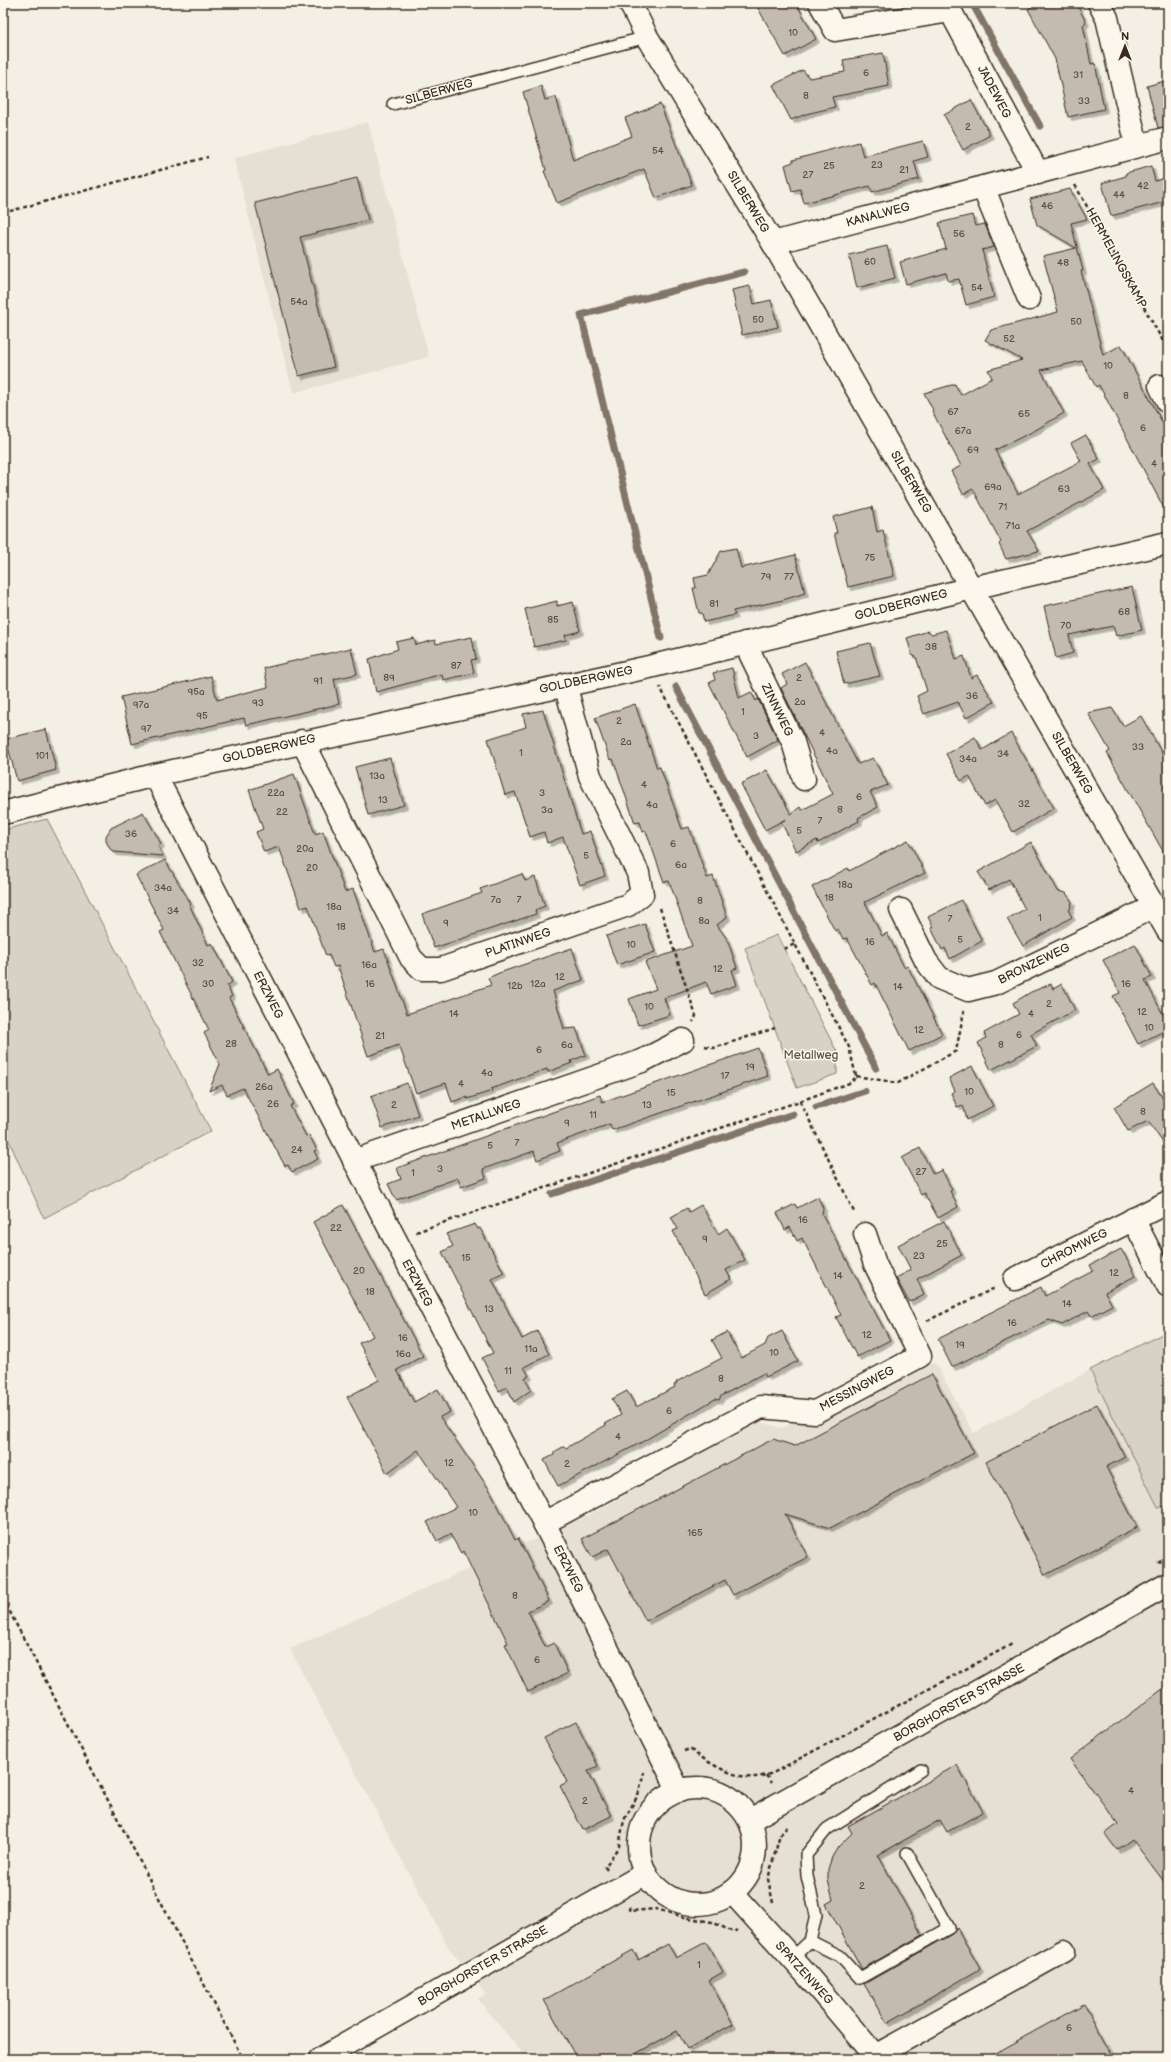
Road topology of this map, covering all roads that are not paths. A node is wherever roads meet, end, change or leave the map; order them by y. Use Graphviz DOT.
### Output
graph roads {
  1 [pos="630,3"];
  2 [pos="820,3"];
  3 [pos="1099,3"];
  4 [pos="948,7"];
  5 [pos="647,37"];
  6 [pos="393,104"];
  7 [pos="1168,138"];
  8 [pos="1137,146"];
  9 [pos="1038,173"];
  10 [pos="984,187"];
  11 [pos="773,243"];
  12 [pos="1029,299"];
  13 [pos="1168,543"];
  14 [pos="972,588"];
  15 [pos="745,643"];
  16 [pos="565,684"];
  17 [pos="302,741"];
  18 [pos="155,775"];
  19 [pos="804,779"];
  20 [pos="3,813"];
  21 [pos="1153,907"];
  22 [pos="901,910"];
  23 [pos="1168,931"];
  24 [pos="684,1040"];
  25 [pos="354,1161"];
  26 [pos="1168,1202"];
  27 [pos="1133,1219"];
  28 [pos="865,1234"];
  29 [pos="1015,1279"];
  30 [pos="1168,1286"];
  31 [pos="544,1523"];
  32 [pos="1168,1584"];
  33 [pos="921,1770"];
  34 [pos="679,1791"];
  35 [pos="750,1820"];
  36 [pos="907,1853"];
  37 [pos="646,1873"];
  38 [pos="732,1892"];
  39 [pos="810,1941"];
  40 [pos="1064,1951"];
  41 [pos="792,1958"];
  42 [pos="876,2057"];
  43 [pos="320,2059"];
  1 -- 5 [label="street, SILBERWEG"];
  2 -- 4 [label="street, JADEWEG"];
  3 -- 8 [label="street"];
  4 -- 9 [label="street, JADEWEG"];
  5 -- 6 [label="lane, SILBERWEG"];
  5 -- 11 [label="street, SILBERWEG"];
  7 -- 8 [label="street, KANALWEG"];
  8 -- 9 [label="street, KANALWEG"];
  9 -- 10 [label="street, KANALWEG"];
  10 -- 11 [label="street, KANALWEG"];
  10 -- 12 [label="street"];
  11 -- 14 [label="street, SILBERWEG"];
  13 -- 14 [label="street, GOLDBERGWEG"];
  14 -- 15 [label="street, GOLDBERGWEG"];
  14 -- 21 [label="street, SILBERWEG"];
  15 -- 16 [label="street, GOLDBERGWEG"];
  15 -- 19 [label="street, ZINNWEG"];
  16 -- 17 [label="street, GOLDBERGWEG"];
  16 -- 17 [label="street, PLATINWEG"];
  17 -- 18 [label="street, GOLDBERGWEG"];
  18 -- 20 [label="street, GOLDBERGWEG"];
  18 -- 25 [label="street, ERZWEG"];
  21 -- 22 [label="street, BRONZEWEG"];
  21 -- 23 [label="street, SILBERWEG"];
  24 -- 25 [label="street, METALLWEG"];
  25 -- 31 [label="street, ERZWEG"];
  26 -- 27 [label="street, CHROMWEG"];
  27 -- 29 [label="street, CHROMWEG"];
  27 -- 30 [label="street"];
  28 -- 31 [label="street, MESSINGWEG"];
  31 -- 34 [label="street, ERZWEG"];
  32 -- 35 [label="street, BORGHORSTER STRASSE"];
  33 -- 39 [label="lane"];
  34 -- 35 [label="street"];
  34 -- 37 [label="street"];
  35 -- 38 [label="street"];
  36 -- 39 [label="lane"];
  37 -- 38 [label="street"];
  37 -- 43 [label="street, BORGHORSTER STRASSE"];
  38 -- 41 [label="street, SPATZENWEG"];
  39 -- 41 [label="lane"];
  40 -- 42 [label="street, SPATZENWEG"];
  41 -- 42 [label="street, SPATZENWEG"];
}
